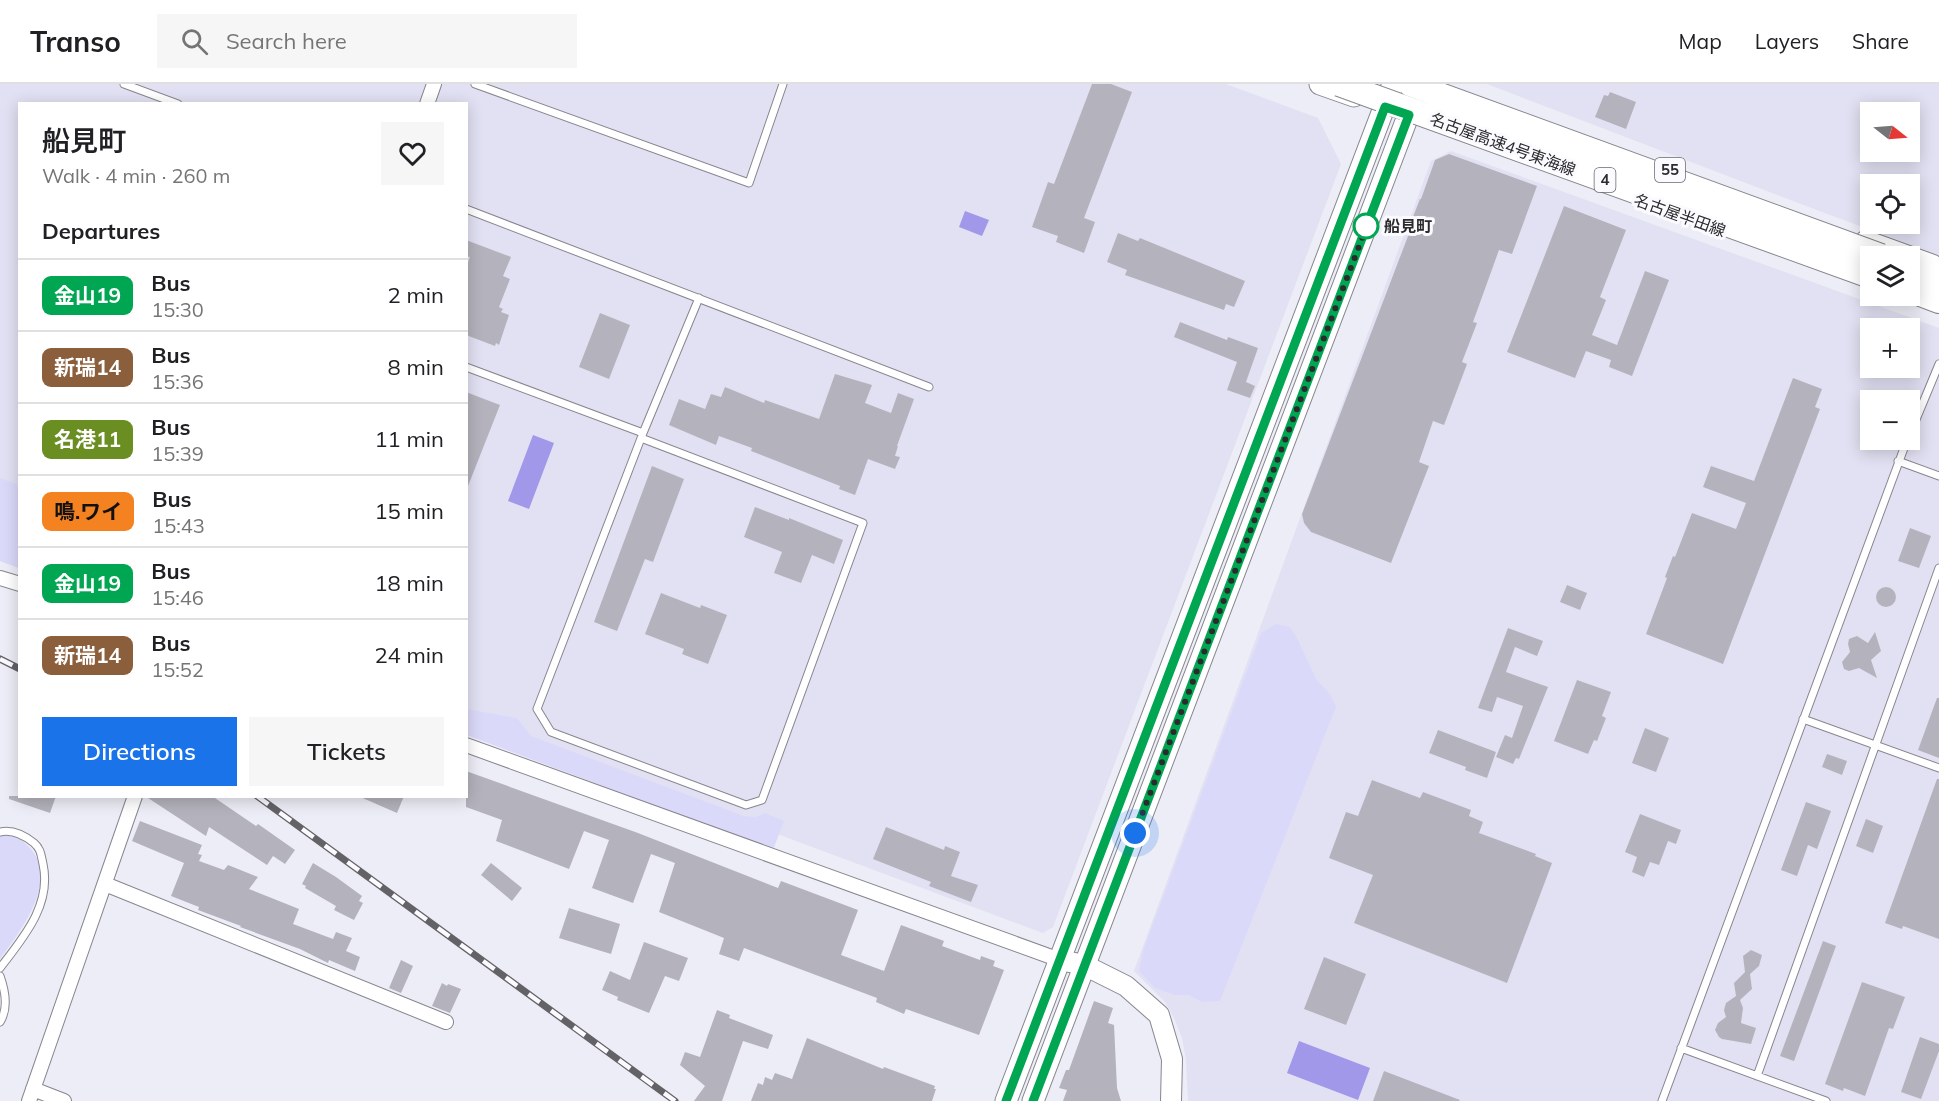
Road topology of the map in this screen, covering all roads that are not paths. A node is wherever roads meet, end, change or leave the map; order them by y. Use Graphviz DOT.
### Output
graph roads {
  1 [pos="124,84"];
  2 [pos="434,84"];
  3 [pos="475,84"];
  4 [pos="783,84"];
  5 [pos="1320,84"];
  6 [pos="1339,84"];
  7 [pos="1393,84"];
  8 [pos="1410,84"];
  9 [pos="1420,84"];
  10 [pos="1430,84"];
  11 [pos="173,102"];
  12 [pos="428,102"];
  13 [pos="1385,107"];
  14 [pos="1415,114"];
  15 [pos="468,210"];
  16 [pos="1860,248"];
  17 [pos="1939,267"];
  18 [pos="1920,271"];
  19 [pos="1860,272"];
  20 [pos="1939,278"];
  21 [pos="1860,281"];
  22 [pos="1920,294"];
  23 [pos="699,298"];
  24 [pos="1939,301"];
  25 [pos="1920,303"];
  26 [pos="1939,310"];
  27 [pos="1939,364"];
  28 [pos="468,368"];
  29 [pos="929,387"];
  30 [pos="1920,410"];
  31 [pos="642,435"];
  32 [pos="1903,450"];
  33 [pos="1898,461"];
  34 [pos="1939,476"];
  35 [pos="1939,568"];
  36 [pos="0,578"];
  37 [pos="18,583"];
  38 [pos="1931,592"];
  39 [pos="1939,595"];
  40 [pos="1803,719"];
  41 [pos="1877,745"];
  42 [pos="468,746"];
  43 [pos="1939,768"];
  44 [pos="134,798"];
  45 [pos="0,832"];
  46 [pos="105,884"];
  47 [pos="1060,960"];
  48 [pos="1084,965"];
  49 [pos="0,968"];
  50 [pos="0,976"];
  51 [pos="0,1022"];
  52 [pos="446,1022"];
  53 [pos="1681,1048"];
  54 [pos="1756,1076"];
  55 [pos="31,1095"];
  56 [pos="64,1101"];
  57 [pos="1006,1101"];
  58 [pos="1033,1101"];
  59 [pos="1171,1101"];
  60 [pos="1662,1101"];
  61 [pos="1826,1101"];
  1 -- 11 [label="lane"];
  2 -- 12 [label="street"];
  3 -- 4 [label="lane"];
  5 -- 13 [label="main road, 名古屋半田線 / 55"];
  5 -- 14 [label="highway, bridge"];
  6 -- 14 [label="highway, 名古屋高速4号東海線 / 4, bridge"];
  7 -- 13 [label="main road"];
  8 -- 16 [label="highway, 名古屋高速4号東海線 / 4, bridge"];
  9 -- 14 [label="main road"];
  10 -- 17 [label="main road, 55"];
  13 -- 14 [label="main road, 名古屋半田線 / 55"];
  13 -- 47 [label="main road"];
  14 -- 19 [label="highway, 名古屋高速4号東海線 / 4, bridge"];
  14 -- 21 [label="main road, 名古屋半田線 / 55"];
  14 -- 48 [label="main road"];
  15 -- 23 [label="lane"];
  18 -- 20 [label="highway"];
  22 -- 24 [label="highway"];
  23 -- 29 [label="lane"];
  23 -- 31 [label="lane"];
  25 -- 26 [label="main road"];
  27 -- 30 [label="lane"];
  28 -- 31 [label="lane"];
  31 -- 31 [label="lane"];
  32 -- 33 [label="lane"];
  33 -- 34 [label="lane"];
  33 -- 40 [label="lane"];
  35 -- 38 [label="lane"];
  36 -- 37 [label="street"];
  38 -- 39 [label="lane"];
  38 -- 41 [label="lane"];
  40 -- 41 [label="lane"];
  40 -- 53 [label="lane"];
  41 -- 43 [label="lane"];
  41 -- 54 [label="lane"];
  42 -- 47 [label="street"];
  44 -- 46 [label="street"];
  45 -- 49 [label="lane"];
  46 -- 52 [label="street"];
  46 -- 55 [label="street"];
  47 -- 48 [label="street"];
  47 -- 57 [label="main road"];
  48 -- 58 [label="main road"];
  48 -- 59 [label="street"];
  50 -- 51 [label="lane"];
  53 -- 54 [label="lane"];
  53 -- 60 [label="lane"];
  54 -- 61 [label="lane"];
  55 -- 56 [label="street"];
}
